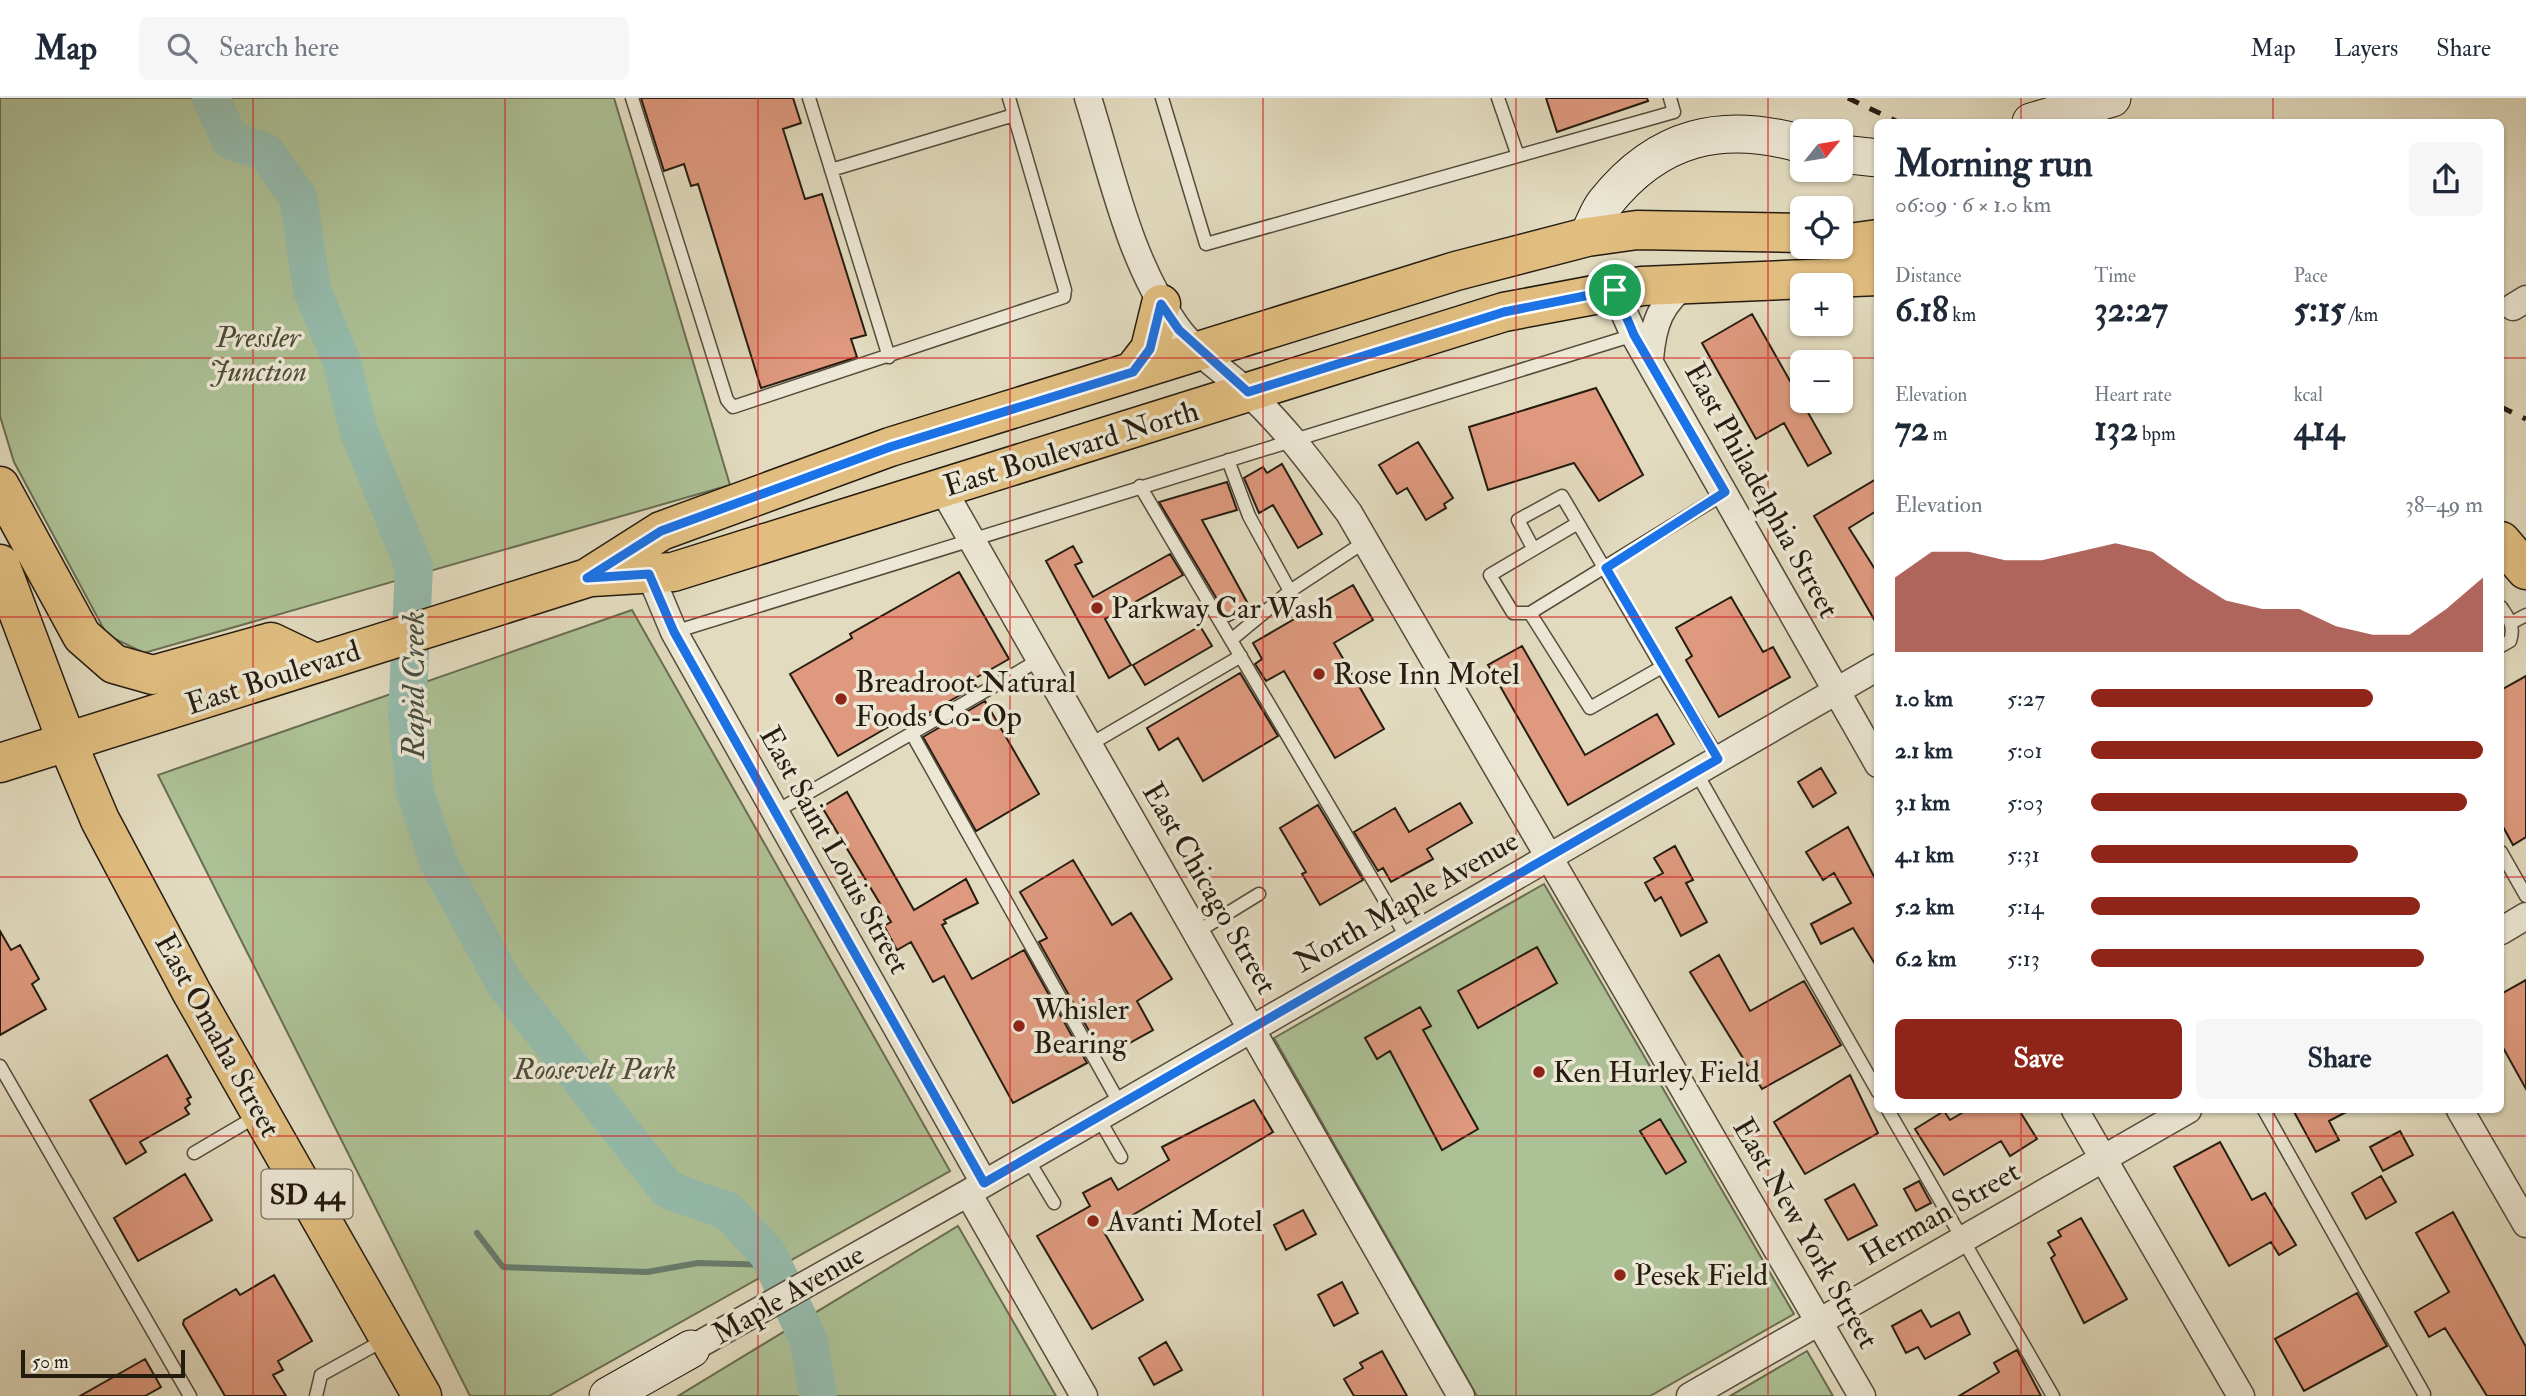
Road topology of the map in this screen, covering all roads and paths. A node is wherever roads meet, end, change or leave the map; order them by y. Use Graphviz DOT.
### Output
graph roads {
  1 [pos="632,98"];
  2 [pos="809,98"];
  3 [pos="1009,98"];
  4 [pos="1088,98"];
  5 [pos="1162,98"];
  6 [pos="1499,98"];
  7 [pos="1670,98"];
  8 [pos="2112,98"];
  9 [pos="1014,115"];
  10 [pos="2041,119"];
  11 [pos="1790,141"];
  12 [pos="1853,155"];
  13 [pos="1518,156"];
  14 [pos="1874,158"];
  15 [pos="1642,166"];
  16 [pos="831,170"];
  17 [pos="1637,230"];
  18 [pos="1790,233"];
  19 [pos="1853,236"];
  20 [pos="1587,237"];
  21 [pos="1874,239"];
  22 [pos="1874,240"];
  23 [pos="1853,242"];
  24 [pos="1790,249"];
  25 [pos="1874,276"];
  26 [pos="1689,282"];
  27 [pos="1615,290"];
  28 [pos="1384,293"];
  29 [pos="1161,304"];
  30 [pos="1634,335"];
  31 [pos="1200,351"];
  32 [pos="889,357"];
  33 [pos="1650,359"];
  34 [pos="1318,370"];
  35 [pos="1133,372"];
  36 [pos="1248,392"];
  37 [pos="1293,440"];
  38 [pos="1228,460"];
  39 [pos="0,486"];
  40 [pos="1140,486"];
  41 [pos="942,488"];
  42 [pos="1725,492"];
  43 [pos="830,523"];
  44 [pos="1578,523"];
  45 [pos="971,541"];
  46 [pos="1366,541"];
  47 [pos="1533,548"];
  48 [pos="643,560"];
  49 [pos="0,564"];
  50 [pos="1606,568"];
  51 [pos="1290,591"];
  52 [pos="1530,612"];
  53 [pos="2504,612"];
  54 [pos="2526,615"];
  55 [pos="2511,623"];
  56 [pos="674,632"];
  57 [pos="1231,640"];
  58 [pos="2504,644"];
  59 [pos="1241,656"];
  60 [pos="1039,660"];
  61 [pos="315,663"];
  62 [pos="1662,667"];
  63 [pos="1874,669"];
  64 [pos="1836,691"];
  65 [pos="912,734"];
  66 [pos="67,742"];
  67 [pos="1089,745"];
  68 [pos="1874,757"];
  69 [pos="0,763"];
  70 [pos="1707,765"];
  71 [pos="775,812"];
  72 [pos="1550,856"];
  73 [pos="2504,857"];
  74 [pos="1259,894"];
  75 [pos="2526,896"];
  76 [pos="2526,916"];
  77 [pos="2504,929"];
  78 [pos="1197,932"];
  79 [pos="1407,938"];
  80 [pos="1252,1027"];
  81 [pos="0,1066"];
  82 [pos="1874,1083"];
  83 [pos="1109,1111"];
  84 [pos="1890,1113"];
  85 [pos="2077,1113"];
  86 [pos="2183,1113"];
  87 [pos="2266,1113"];
  88 [pos="2462,1113"];
  89 [pos="261,1114"];
  90 [pos="194,1153"];
  91 [pos="1121,1157"];
  92 [pos="1027,1158"];
  93 [pos="2102,1158"];
  94 [pos="976,1188"];
  95 [pos="1054,1203"];
  96 [pos="2526,1224"];
  97 [pos="1961,1239"];
  98 [pos="1819,1320"];
  99 [pos="389,1337"];
  100 [pos="691,1349"];
  101 [pos="2424,1394"];
  102 [pos="190,1396"];
  103 [pos="316,1396"];
  104 [pos="422,1396"];
  105 [pos="608,1396"];
  106 [pos="1084,1396"];
  107 [pos="1461,1396"];
  108 [pos="1690,1396"];
  109 [pos="1862,1396"];
  110 [pos="2053,1396"];
  111 [pos="2241,1396"];
  1 -- 32 [label="lane"];
  2 -- 16 [label="lane"];
  3 -- 9 [label="lane"];
  4 -- 29 [label="street, East New York Street"];
  5 -- 13 [label="lane"];
  6 -- 13 [label="lane"];
  7 -- 13 [label="lane"];
  8 -- 10 [label="street"];
  9 -- 16 [label="lane"];
  9 -- 32 [label="lane"];
  11 -- 15 [label="street"];
  12 -- 14 [label="street"];
  15 -- 17 [label="street"];
  15 -- 20 [label="street"];
  16 -- 32 [label="lane"];
  17 -- 18 [label="main road, East Boulevard North"];
  17 -- 20 [label="main road, East Boulevard North"];
  17 -- 34 [label="main road"];
  19 -- 21 [label="main road"];
  20 -- 28 [label="main road, East Boulevard North"];
  22 -- 23 [label="main road"];
  24 -- 27 [label="main road"];
  25 -- 26 [label="main road, East Boulevard North"];
  26 -- 27 [label="main road, East Boulevard North"];
  26 -- 33 [label="street, East Philadelphia Street"];
  27 -- 30 [label="street, East Philadelphia Street"];
  27 -- 34 [label="main road, East Boulevard North"];
  28 -- 31 [label="main road, East Boulevard North"];
  28 -- 36 [label="main road"];
  29 -- 31 [label="street, East New York Street"];
  29 -- 35 [label="main road"];
  30 -- 33 [label="street, East Philadelphia Street"];
  30 -- 37 [label="lane"];
  31 -- 35 [label="main road, East Boulevard North"];
  31 -- 36 [label="street, East New York Street"];
  31 -- 43 [label="main road"];
  33 -- 42 [label="street, East Philadelphia Street"];
  34 -- 36 [label="main road, East Boulevard North"];
  35 -- 48 [label="main road, East Boulevard North"];
  36 -- 37 [label="street, East New York Street"];
  36 -- 41 [label="main road, East Boulevard North"];
  37 -- 38 [label="lane"];
  37 -- 46 [label="street, East New York Street"];
  38 -- 40 [label="lane"];
  38 -- 51 [label="lane"];
  39 -- 61 [label="main road"];
  40 -- 45 [label="lane"];
  40 -- 57 [label="lane"];
  41 -- 43 [label="main road, East Boulevard North"];
  41 -- 45 [label="street, East Chicago Street"];
  42 -- 50 [label="lane"];
  42 -- 64 [label="street, East Philadelphia Street"];
  43 -- 48 [label="main road, East Boulevard North"];
  44 -- 47 [label="lane"];
  44 -- 47 [label="lane"];
  44 -- 50 [label="lane"];
  45 -- 56 [label="lane"];
  45 -- 60 [label="street, East Chicago Street"];
  46 -- 51 [label="lane"];
  46 -- 72 [label="street, East New York Street"];
  47 -- 52 [label="lane"];
  48 -- 56 [label="street, East Saint Louis Street"];
  48 -- 61 [label="main road, East Boulevard"];
  49 -- 66 [label="main road, SD 44"];
  50 -- 52 [label="lane"];
  50 -- 62 [label="lane"];
  51 -- 57 [label="lane"];
  52 -- 62 [label="lane"];
  53 -- 55 [label="lane"];
  54 -- 55 [label="lane"];
  55 -- 58 [label="lane"];
  56 -- 71 [label="street, East Saint Louis Street"];
  57 -- 59 [label="lane"];
  59 -- 67 [label="lane"];
  59 -- 79 [label="lane"];
  60 -- 65 [label="lane"];
  60 -- 67 [label="street, East Chicago Street"];
  61 -- 66 [label="main road, East Boulevard"];
  62 -- 70 [label="lane"];
  63 -- 64 [label="street, North Maple Avenue"];
  64 -- 68 [label="street, East Philadelphia Street"];
  64 -- 70 [label="street, North Maple Avenue"];
  65 -- 71 [label="lane"];
  65 -- 83 [label="lane"];
  66 -- 69 [label="main road, East Boulevard"];
  66 -- 89 [label="main road, East Omaha Street / SD 44"];
  67 -- 78 [label="street, East Chicago Street"];
  70 -- 72 [label="street, North Maple Avenue"];
  70 -- 82 [label="lane"];
  71 -- 94 [label="street, East Saint Louis Street"];
  72 -- 79 [label="street, North Maple Avenue"];
  72 -- 98 [label="street, East New York Street"];
  73 -- 75 [label="lane"];
  74 -- 78 [label="lane"];
  76 -- 77 [label="street"];
  78 -- 80 [label="street, East Chicago Street"];
  79 -- 80 [label="street, North Maple Avenue"];
  80 -- 83 [label="street, North Maple Avenue"];
  80 -- 107 [label="street, East Chicago Street"];
  81 -- 102 [label="lane"];
  83 -- 91 [label="lane"];
  83 -- 92 [label="street, North Maple Avenue"];
  84 -- 97 [label="lane"];
  85 -- 93 [label="street"];
  86 -- 93 [label="street, Herman Street"];
  87 -- 101 [label="lane"];
  88 -- 96 [label="street"];
  89 -- 90 [label="lane"];
  89 -- 99 [label="main road, East Omaha Street / SD 44"];
  92 -- 94 [label="street, North Maple Avenue"];
  92 -- 95 [label="lane"];
  93 -- 97 [label="street, Herman Street"];
  93 -- 111 [label="street"];
  94 -- 100 [label="street, Maple Avenue"];
  94 -- 106 [label="street, East Saint Louis Street"];
  97 -- 98 [label="street, Herman Street"];
  97 -- 110 [label="lane"];
  98 -- 108 [label="street, Herman Street"];
  98 -- 109 [label="street, East New York Street"];
  99 -- 103 [label="lane"];
  99 -- 104 [label="main road, East Omaha Street / SD 44"];
  100 -- 105 [label="street, Maple Avenue"];
}
